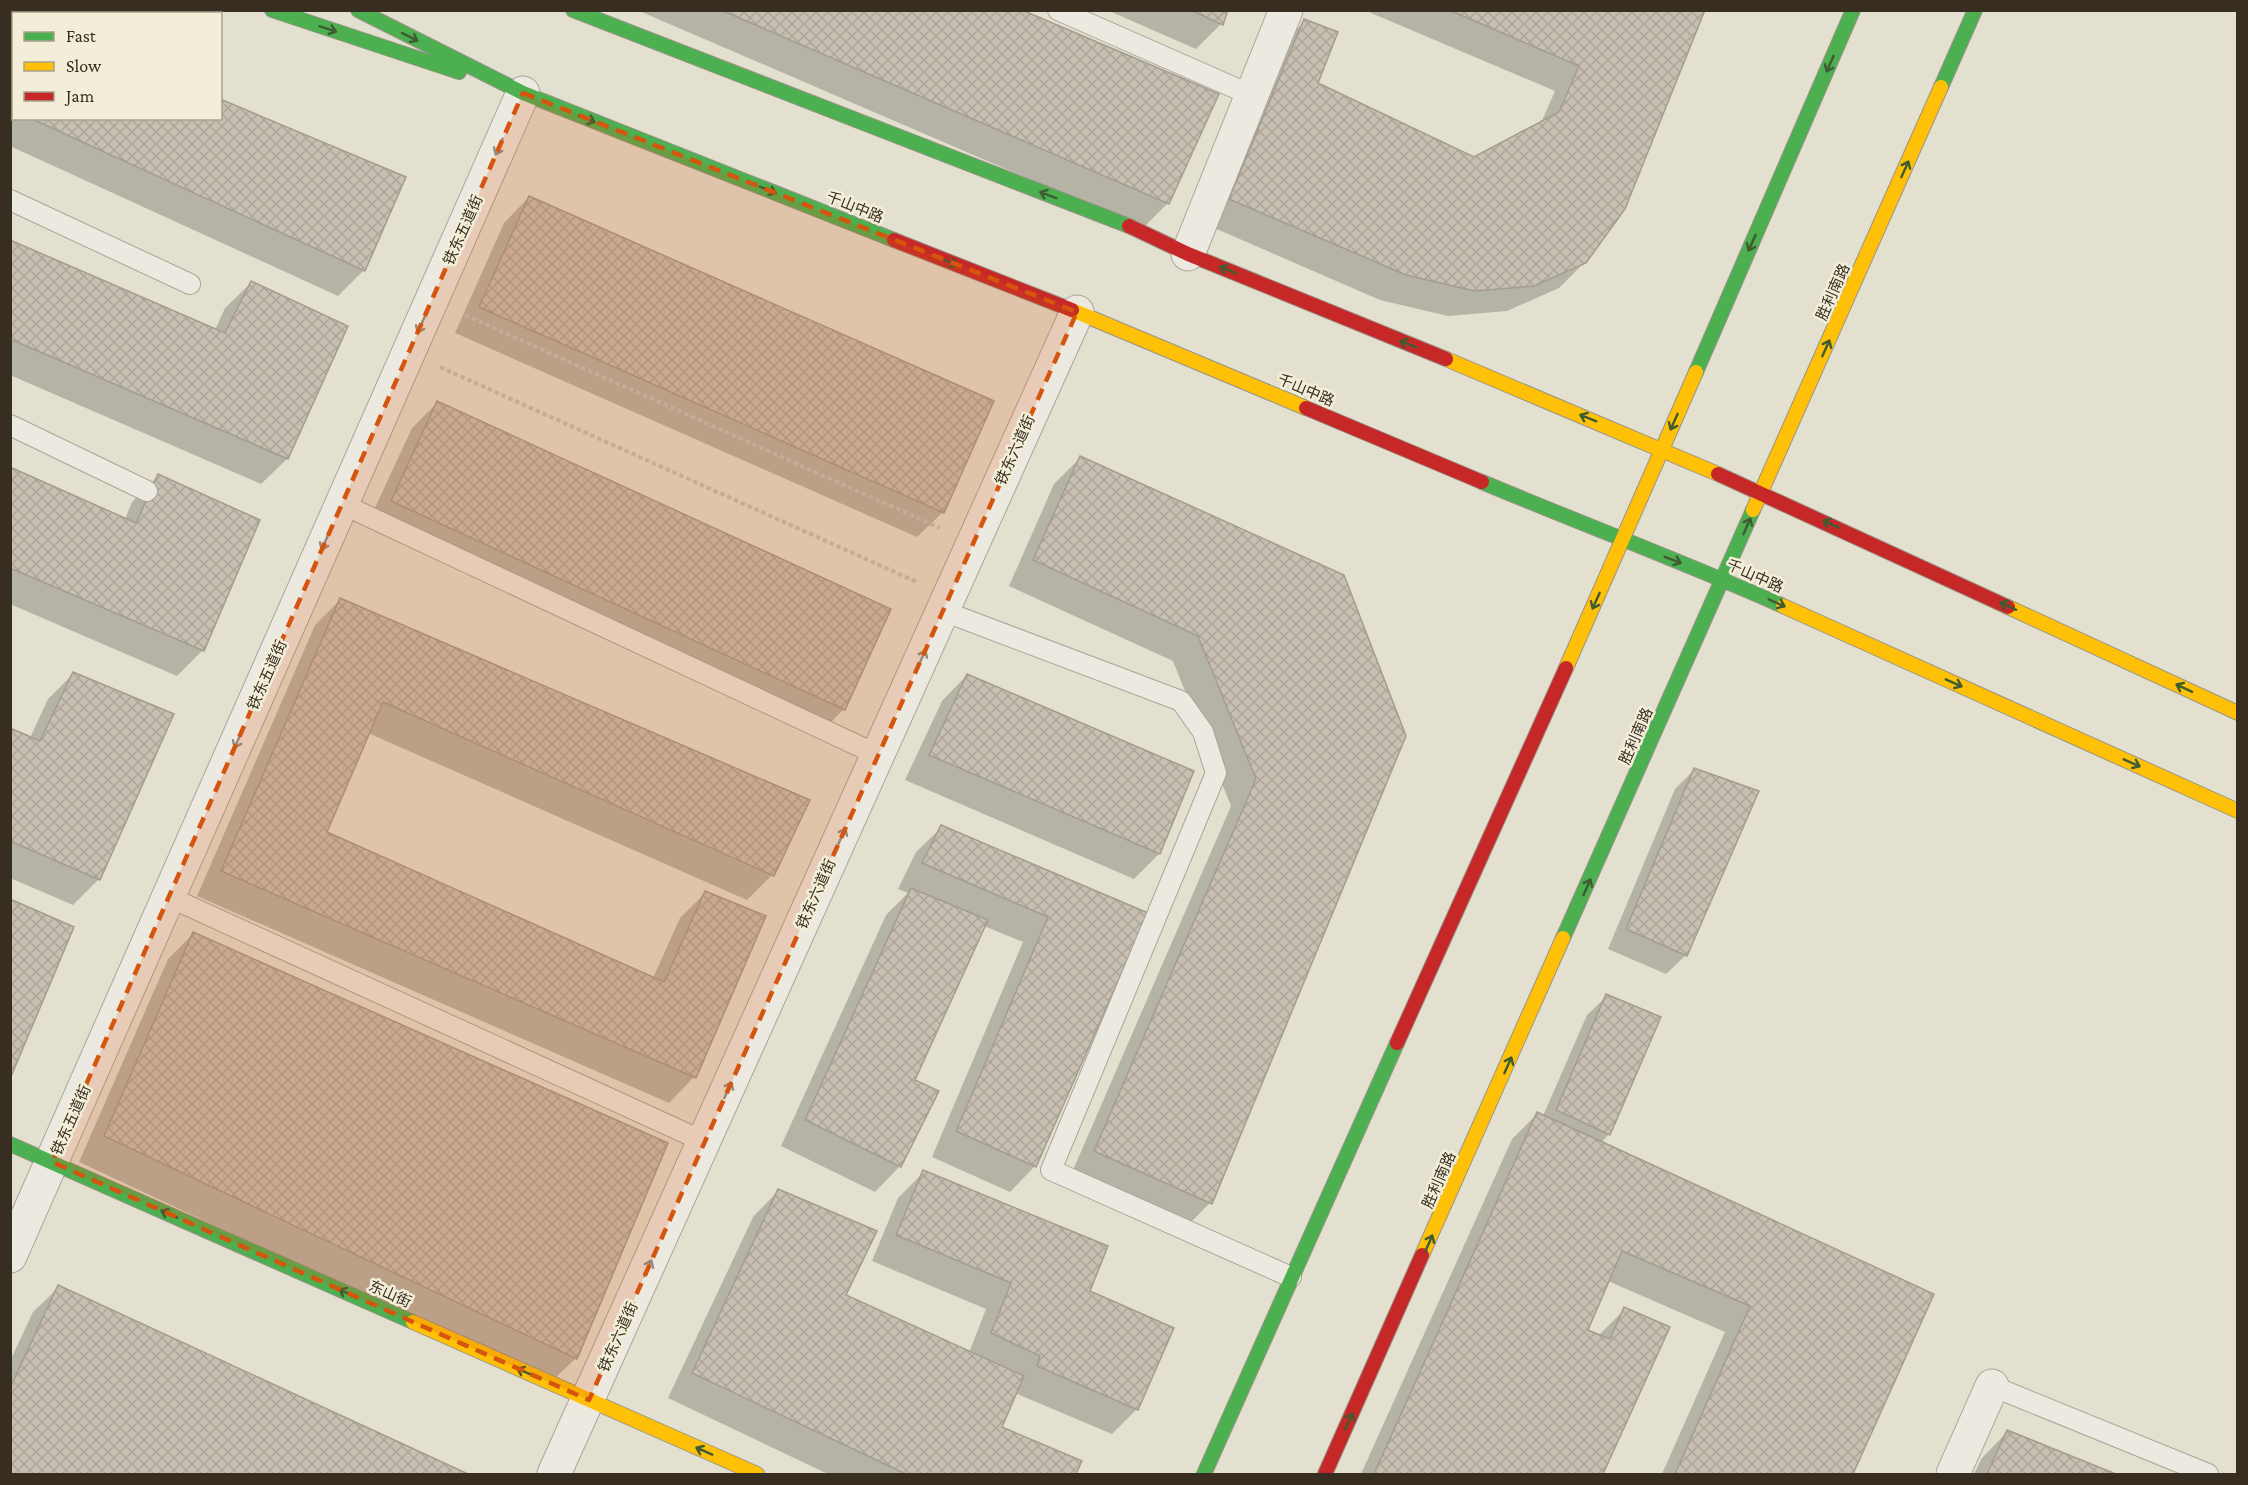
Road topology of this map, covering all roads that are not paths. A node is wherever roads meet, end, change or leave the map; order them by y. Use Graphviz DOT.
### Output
graph roads {
  1 [pos="272,10"];
  2 [pos="358,10"];
  3 [pos="573,10"];
  4 [pos="1058,10"];
  5 [pos="1286,10"];
  6 [pos="1853,10"];
  7 [pos="1975,10"];
  8 [pos="523,93"];
  9 [pos="1251,95"];
  10 [pos="10,200"];
  11 [pos="1188,254"];
  12 [pos="190,284"];
  13 [pos="1077,312"];
  14 [pos="10,425"];
  15 [pos="1662,448"];
  16 [pos="147,491"];
  17 [pos="1762,492"];
  18 [pos="342,504"];
  19 [pos="1623,541"];
  20 [pos="1723,579"];
  21 [pos="946,604"];
  22 [pos="2238,713"];
  23 [pos="878,755"];
  24 [pos="2238,811"];
  25 [pos="169,897"];
  26 [pos="705,1142"];
  27 [pos="10,1144"];
  28 [pos="52,1162"];
  29 [pos="10,1256"];
  30 [pos="1292,1277"];
  31 [pos="1992,1386"];
  32 [pos="589,1400"];
  33 [pos="554,1474"];
  34 [pos="757,1474"];
  35 [pos="1203,1474"];
  36 [pos="1325,1474"];
  37 [pos="1953,1474"];
  38 [pos="2208,1474"];
  1 -- 8 [label="main road, one-way"];
  2 -- 8 [label="main road, 千山中路, one-way"];
  11 -- 3 [label="main road, one-way"];
  4 -- 9 [label="lane"];
  5 -- 9 [label="street"];
  6 -- 15 [label="main road, one-way"];
  17 -- 7 [label="main road, 胜利南路, one-way"];
  8 -- 13 [label="main road, 千山中路, one-way"];
  8 -- 18 [label="street, 铁东五道街, one-way"];
  9 -- 11 [label="street"];
  10 -- 12 [label="lane"];
  15 -- 11 [label="main road, one-way"];
  13 -- 19 [label="main road, 千山中路"];
  13 -- 21 [label="street, 铁东六道街"];
  14 -- 16 [label="lane"];
  15 -- 17 [label="main road"];
  15 -- 19 [label="main road"];
  20 -- 17 [label="main road, 胜利南路, one-way"];
  22 -- 17 [label="main road, one-way"];
  18 -- 23 [label="lane"];
  18 -- 25 [label="street, 铁东五道街, one-way"];
  19 -- 20 [label="main road, 千山中路, one-way"];
  19 -- 30 [label="main road, one-way"];
  20 -- 24 [label="main road, 千山中路, one-way"];
  36 -- 20 [label="main road, 胜利南路, one-way"];
  23 -- 21 [label="street, 铁东六道街, one-way"];
  21 -- 30 [label="lane"];
  26 -- 23 [label="street, 铁东六道街, one-way"];
  25 -- 26 [label="lane"];
  25 -- 28 [label="street, 铁东五道街"];
  32 -- 26 [label="street, 铁东六道街, one-way"];
  27 -- 28 [label="main road, 东山街"];
  28 -- 29 [label="street, 铁东五道街"];
  32 -- 28 [label="main road, 东山街, one-way"];
  30 -- 35 [label="main road"];
  31 -- 37 [label="street"];
  31 -- 38 [label="lane"];
  32 -- 33 [label="street, 铁东六道街"];
  34 -- 32 [label="main road, 东山街, one-way"];
}
